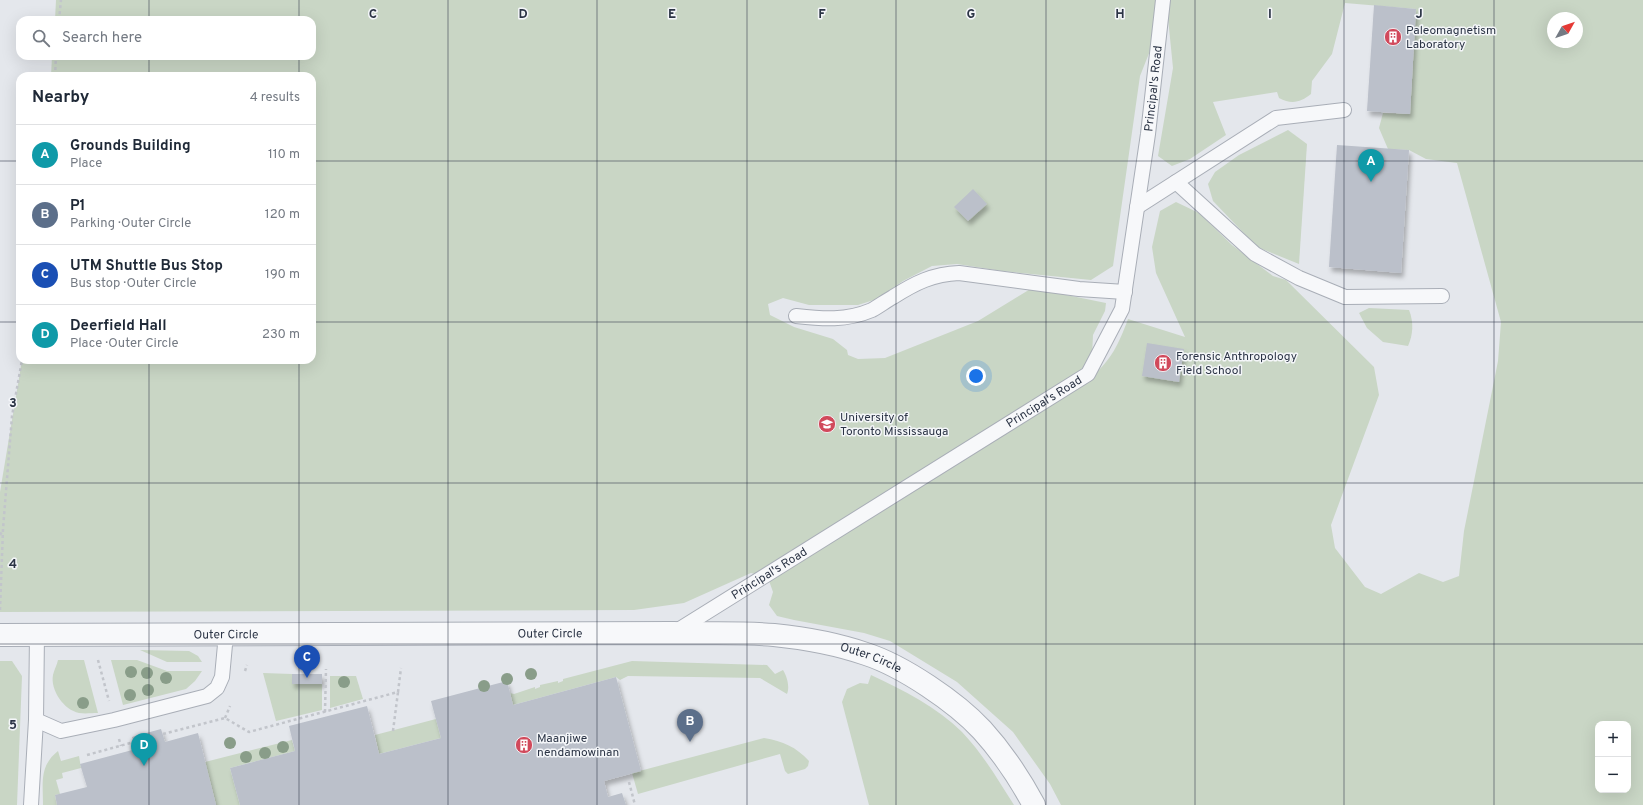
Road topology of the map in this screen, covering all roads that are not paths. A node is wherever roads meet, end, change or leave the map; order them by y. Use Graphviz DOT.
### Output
graph roads {
  1 [pos="1162,0"];
  2 [pos="1344,110"];
  3 [pos="1176,182"];
  4 [pos="1137,207"];
  5 [pos="1124,292"];
  6 [pos="1442,296"];
  7 [pos="796,316"];
  8 [pos="674,633"];
  9 [pos="37,634"];
  10 [pos="226,634"];
  11 [pos="0,635"];
  12 [pos="36,720"];
  13 [pos="31,805"];
  14 [pos="1034,805"];
  1 -- 4 [label="lane, Principal's Road"];
  2 -- 3 [label="lane"];
  3 -- 4 [label="lane"];
  3 -- 6 [label="lane"];
  4 -- 5 [label="lane, Principal's Road"];
  5 -- 7 [label="lane"];
  5 -- 8 [label="lane, Principal's Road"];
  8 -- 10 [label="street, Outer Circle"];
  8 -- 14 [label="street, Outer Circle"];
  9 -- 10 [label="street, Outer Circle"];
  9 -- 11 [label="street, Outer Circle"];
  9 -- 12 [label="lane"];
  10 -- 12 [label="lane"];
  12 -- 13 [label="lane"];
}
